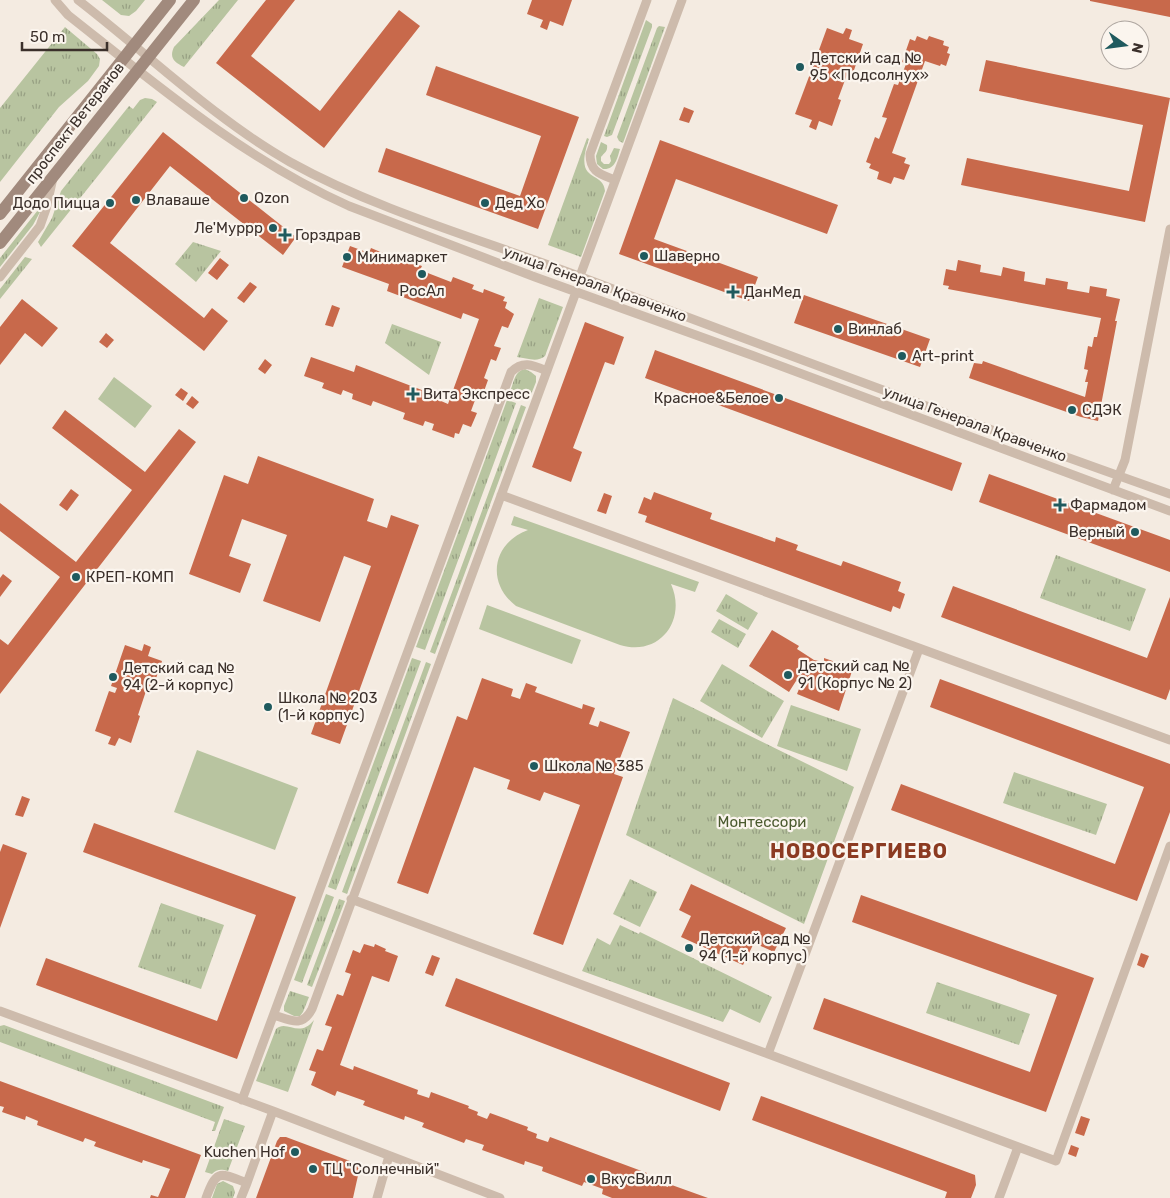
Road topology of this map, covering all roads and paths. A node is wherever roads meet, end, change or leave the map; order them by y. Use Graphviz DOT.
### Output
graph roads {
  1 [pos="56,0"];
  2 [pos="78,0"];
  3 [pos="170,0"];
  4 [pos="194,0"];
  5 [pos="647,0"];
  6 [pos="682,0"];
  7 [pos="134,45"];
  8 [pos="148,57"];
  9 [pos="123,59"];
  10 [pos="138,71"];
  11 [pos="54,176"];
  12 [pos="615,180"];
  13 [pos="0,214"];
  14 [pos="1170,230"];
  15 [pos="0,243"];
  16 [pos="580,276"];
  17 [pos="0,277"];
  18 [pos="576,292"];
  19 [pos="547,371"];
  20 [pos="1119,475"];
  21 [pos="1113,490"];
  22 [pos="1170,494"];
  23 [pos="501,495"];
  24 [pos="1170,511"];
  25 [pos="919,648"];
  26 [pos="1170,740"];
  27 [pos="1170,846"];
  28 [pos="351,899"];
  29 [pos="0,1011"];
  30 [pos="274,1015"];
  31 [pos="768,1054"];
  32 [pos="242,1100"];
  33 [pos="273,1111"];
  34 [pos="1018,1146"];
  35 [pos="389,1156"];
  36 [pos="247,1184"];
  37 [pos="206,1198"];
  38 [pos="241,1198"];
  39 [pos="377,1198"];
  40 [pos="500,1198"];
  41 [pos="999,1198"];
  1 -- 9 [label="street, улица Генерала Кравченко"];
  2 -- 7 [label="street, улица Генерала Кравченко"];
  3 -- 7 [label="main road, проспект Ветеранов"];
  4 -- 8 [label="main road, проспект Ветеранов"];
  5 -- 12 [label="street"];
  6 -- 12 [label="street"];
  7 -- 8 [label="street, улица Генерала Кравченко"];
  7 -- 9 [label="main road, проспект Ветеранов"];
  8 -- 10 [label="main road, проспект Ветеранов"];
  8 -- 16 [label="street, улица Генерала Кравченко"];
  9 -- 10 [label="street, улица Генерала Кравченко"];
  9 -- 13 [label="main road, проспект Ветеранов"];
  10 -- 11 [label="main road, проспект Ветеранов"];
  10 -- 18 [label="street, улица Генерала Кравченко"];
  11 -- 15 [label="main road, проспект Ветеранов"];
  11 -- 17 [label="street"];
  12 -- 16 [label="street"];
  14 -- 20 [label="street"];
  16 -- 20 [label="street, улица Генерала Кравченко"];
  18 -- 19 [label="street"];
  18 -- 21 [label="street, улица Генерала Кравченко"];
  19 -- 23 [label="street"];
  19 -- 30 [label="street"];
  20 -- 21 [label="street"];
  20 -- 22 [label="street, улица Генерала Кравченко"];
  21 -- 24 [label="street, улица Генерала Кравченко"];
  23 -- 25 [label="street"];
  23 -- 28 [label="street"];
  25 -- 26 [label="street"];
  25 -- 31 [label="street"];
  27 -- 34 [label="street"];
  28 -- 30 [label="street"];
  28 -- 31 [label="street"];
  29 -- 32 [label="street"];
  30 -- 32 [label="street"];
  31 -- 34 [label="street"];
  32 -- 33 [label="street"];
  33 -- 35 [label="street"];
  33 -- 36 [label="street"];
  34 -- 41 [label="street"];
  35 -- 39 [label="street"];
  35 -- 40 [label="street"];
  36 -- 37 [label="street"];
  36 -- 38 [label="street"];
}
